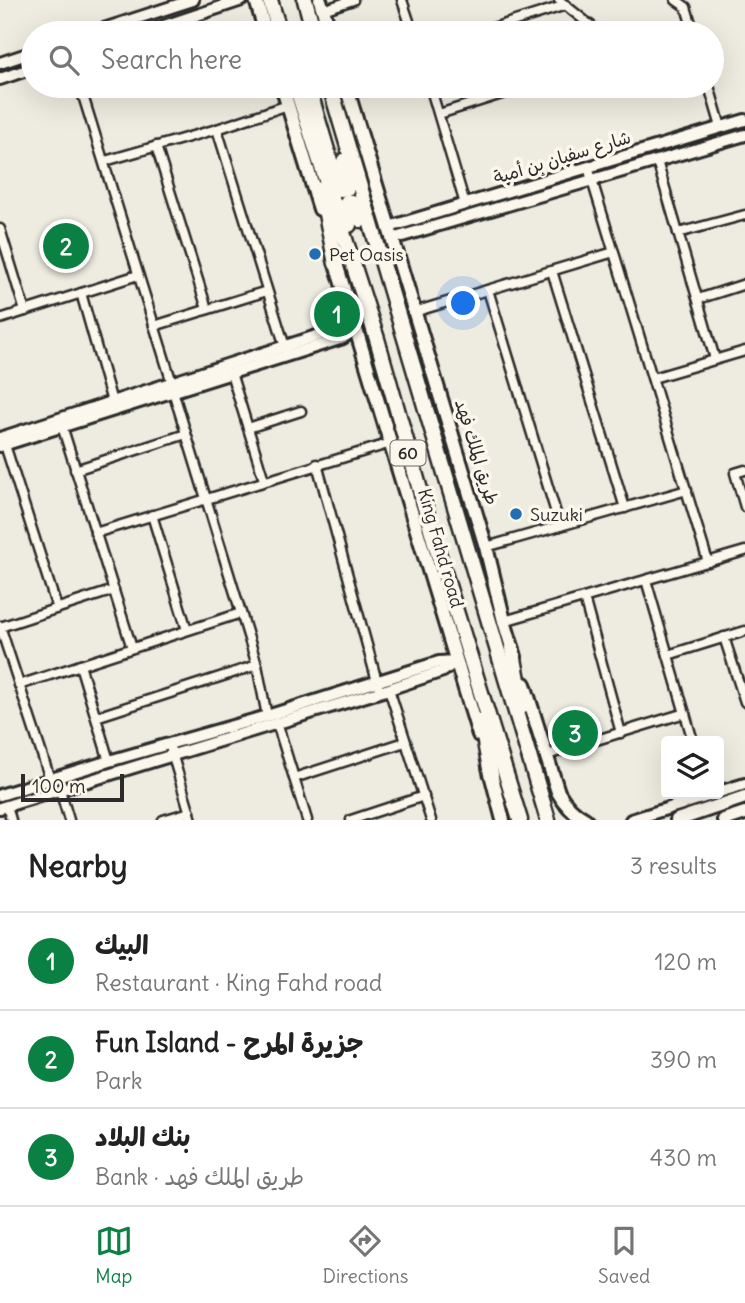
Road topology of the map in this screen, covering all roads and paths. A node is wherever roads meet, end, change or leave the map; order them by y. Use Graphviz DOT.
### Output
graph roads {
  1 [pos="193,0"];
  2 [pos="243,0"];
  3 [pos="256,0"];
  4 [pos="270,0"];
  5 [pos="305,0"];
  6 [pos="353,0"];
  7 [pos="402,0"];
  8 [pos="677,0"];
  9 [pos="563,3"];
  10 [pos="321,5"];
  11 [pos="128,21"];
  12 [pos="180,21"];
  13 [pos="262,21"];
  14 [pos="277,21"];
  15 [pos="311,21"];
  16 [pos="409,21"];
  17 [pos="511,21"];
  18 [pos="585,21"];
  19 [pos="690,21"];
  20 [pos="21,56"];
  21 [pos="4,62"];
  22 [pos="21,72"];
  23 [pos="13,75"];
  24 [pos="0,79"];
  25 [pos="84,98"];
  26 [pos="286,98"];
  27 [pos="300,98"];
  28 [pos="312,98"];
  29 [pos="330,98"];
  30 [pos="331,98"];
  31 [pos="350,98"];
  32 [pos="434,98"];
  33 [pos="489,98"];
  34 [pos="713,98"];
  35 [pos="288,105"];
  36 [pos="304,109"];
  37 [pos="439,114"];
  38 [pos="745,120"];
  39 [pos="721,127"];
  40 [pos="217,129"];
  41 [pos="745,135"];
  42 [pos="156,146"];
  43 [pos="657,161"];
  44 [pos="105,162"];
  45 [pos="588,167"];
  46 [pos="593,180"];
  47 [pos="466,204"];
  48 [pos="745,215"];
  49 [pos="0,229"];
  50 [pos="391,233"];
  51 [pos="678,233"];
  52 [pos="614,252"];
  53 [pos="336,264"];
  54 [pos="552,271"];
  55 [pos="138,275"];
  56 [pos="745,284"];
  57 [pos="488,289"];
  58 [pos="267,291"];
  59 [pos="81,293"];
  60 [pos="698,299"];
  61 [pos="207,309"];
  62 [pos="25,311"];
  63 [pos="414,312"];
  64 [pos="0,319"];
  65 [pos="154,326"];
  66 [pos="356,329"];
  67 [pos="377,339"];
  68 [pos="286,351"];
  69 [pos="745,351"];
  70 [pos="715,359"];
  71 [pos="231,373"];
  72 [pos="653,378"];
  73 [pos="418,380"];
  74 [pos="173,387"];
  75 [pos="374,388"];
  76 [pos="112,402"];
  77 [pos="301,411"];
  78 [pos="62,426"];
  79 [pos="248,428"];
  80 [pos="186,434"];
  81 [pos="2,443"];
  82 [pos="391,443"];
  83 [pos="317,464"];
  84 [pos="75,470"];
  85 [pos="745,470"];
  86 [pos="264,480"];
  87 [pos="687,490"];
  88 [pos="206,498"];
  89 [pos="745,507"];
  90 [pos="625,508"];
  91 [pos="152,515"];
  92 [pos="560,526"];
  93 [pos="95,533"];
  94 [pos="436,545"];
  95 [pos="486,547"];
  96 [pos="745,551"];
  97 [pos="708,562"];
  98 [pos="646,580"];
  99 [pos="114,590"];
  100 [pos="584,598"];
  101 [pos="57,608"];
  102 [pos="241,613"];
  103 [pos="504,621"];
  104 [pos="0,626"];
  105 [pos="187,630"];
  106 [pos="745,631"];
  107 [pos="724,637"];
  108 [pos="466,645"];
  109 [pos="132,648"];
  110 [pos="512,648"];
  111 [pos="668,655"];
  112 [pos="456,661"];
  113 [pos="80,665"];
  114 [pos="257,665"];
  115 [pos="19,685"];
  116 [pos="381,687"];
  117 [pos="745,702"];
  118 [pos="685,713"];
  119 [pos="267,716"];
  120 [pos="96,717"];
  121 [pos="277,723"];
  122 [pos="621,733"];
  123 [pos="692,736"];
  124 [pos="405,741"];
  125 [pos="169,744"];
  126 [pos="547,755"];
  127 [pos="173,756"];
  128 [pos="109,761"];
  129 [pos="534,773"];
  130 [pos="491,774"];
  131 [pos="294,778"];
  132 [pos="50,779"];
  133 [pos="745,784"];
  134 [pos="60,790"];
  135 [pos="724,791"];
  136 [pos="0,795"];
  137 [pos="424,796"];
  138 [pos="745,797"];
  139 [pos="697,799"];
  140 [pos="3,807"];
  141 [pos="745,813"];
  142 [pos="191,816"];
  143 [pos="11,820"];
  144 [pos="69,820"];
  145 [pos="163,820"];
  146 [pos="307,820"];
  147 [pos="351,820"];
  148 [pos="431,820"];
  149 [pos="503,820"];
  150 [pos="520,820"];
  151 [pos="548,820"];
  152 [pos="586,820"];
  153 [pos="631,820"];
  154 [pos="677,820"];
  155 [pos="724,820"];
  1 -- 11 [label="street"];
  2 -- 12 [label="street"];
  3 -- 13 [label="main road"];
  4 -- 14 [label="highway"];
  5 -- 15 [label="highway"];
  6 -- 10 [label="street"];
  7 -- 16 [label="street"];
  8 -- 19 [label="street"];
  9 -- 17 [label="street"];
  9 -- 18 [label="street"];
  20 -- 21 [label="street"];
  21 -- 23 [label="street"];
  22 -- 23 [label="street"];
  23 -- 24 [label="street"];
  25 -- 44 [label="street"];
  26 -- 35 [label="main road, King Fahd road"];
  27 -- 36 [label="highway, 60"];
  28 -- 29 [label="highway"];
  30 -- 73 [label="highway, طريق الملك فهد / 60"];
  31 -- 50 [label="main road, طريق الملك فهد"];
  32 -- 37 [label="street"];
  33 -- 37 [label="street"];
  34 -- 39 [label="street"];
  35 -- 40 [label="street"];
  35 -- 53 [label="main road, King Fahd road"];
  36 -- 53 [label="highway"];
  36 -- 67 [label="highway, 60"];
  37 -- 47 [label="street"];
  38 -- 39 [label="street, شارع سفيان بن أمية"];
  39 -- 45 [label="street, شارع سفيان بن أمية"];
  40 -- 42 [label="street"];
  40 -- 58 [label="street"];
  41 -- 43 [label="street, شارع سفيان بن أمية"];
  42 -- 44 [label="street"];
  42 -- 61 [label="street"];
  43 -- 46 [label="street, شارع سفيان بن أمية"];
  43 -- 51 [label="street"];
  44 -- 55 [label="street"];
  45 -- 46 [label="street"];
  45 -- 47 [label="street, شارع سفيان بن أمية"];
  46 -- 50 [label="street, شارع سفيان بن أمية"];
  46 -- 52 [label="street"];
  47 -- 50 [label="street, شارع سفيان بن أمية"];
  48 -- 51 [label="street"];
  49 -- 62 [label="street"];
  50 -- 63 [label="main road, طريق الملك فهد"];
  51 -- 60 [label="street"];
  52 -- 54 [label="street"];
  52 -- 72 [label="street"];
  53 -- 66 [label="main road, King Fahd road"];
  54 -- 57 [label="street"];
  54 -- 90 [label="street"];
  55 -- 59 [label="street"];
  55 -- 65 [label="street"];
  56 -- 60 [label="street"];
  57 -- 63 [label="street"];
  57 -- 92 [label="street"];
  58 -- 61 [label="street"];
  58 -- 68 [label="street"];
  59 -- 62 [label="street"];
  59 -- 76 [label="street"];
  60 -- 70 [label="street"];
  61 -- 65 [label="street"];
  62 -- 64 [label="street"];
  63 -- 95 [label="main road, طريق الملك فهد"];
  65 -- 74 [label="street"];
  66 -- 68 [label="street"];
  66 -- 75 [label="main road, King Fahd road"];
  67 -- 73 [label="highway"];
  67 -- 94 [label="highway, 60"];
  68 -- 71 [label="street"];
  68 -- 74 [label="street"];
  69 -- 70 [label="street"];
  70 -- 72 [label="street"];
  71 -- 74 [label="street"];
  71 -- 79 [label="street"];
  72 -- 87 [label="street"];
  73 -- 129 [label="highway, طريق الملك فهد / 60"];
  74 -- 76 [label="street"];
  74 -- 78 [label="street"];
  74 -- 80 [label="street"];
  75 -- 82 [label="main road, King Fahd road"];
  75 -- 94 [label="main road"];
  76 -- 81 [label="street"];
  77 -- 79 [label="street"];
  78 -- 81 [label="street"];
  78 -- 84 [label="street"];
  79 -- 86 [label="street"];
  80 -- 84 [label="street"];
  80 -- 88 [label="street"];
  81 -- 101 [label="street"];
  82 -- 83 [label="street"];
  82 -- 112 [label="main road, King Fahd road"];
  83 -- 86 [label="street"];
  83 -- 116 [label="street"];
  84 -- 93 [label="street"];
  85 -- 89 [label="street"];
  86 -- 88 [label="street"];
  87 -- 90 [label="street"];
  87 -- 97 [label="street"];
  88 -- 91 [label="street"];
  88 -- 102 [label="street"];
  90 -- 92 [label="street"];
  91 -- 93 [label="street"];
  91 -- 105 [label="street"];
  92 -- 95 [label="street"];
  93 -- 99 [label="street"];
  94 -- 108 [label="highway, 60"];
  95 -- 103 [label="main road, طريق الملك فهد"];
  96 -- 97 [label="street"];
  97 -- 98 [label="street"];
  98 -- 100 [label="street"];
  98 -- 111 [label="street"];
  99 -- 101 [label="street"];
  99 -- 109 [label="street"];
  100 -- 103 [label="street"];
  100 -- 122 [label="street"];
  101 -- 104 [label="street"];
  102 -- 105 [label="street"];
  102 -- 114 [label="street"];
  103 -- 110 [label="main road, طريق الملك فهد"];
  104 -- 115 [label="street"];
  105 -- 109 [label="street"];
  106 -- 107 [label="street"];
  107 -- 111 [label="street"];
  107 -- 117 [label="street"];
  108 -- 130 [label="highway"];
  108 -- 150 [label="highway, 60"];
  109 -- 113 [label="street"];
  110 -- 126 [label="main road, طريق الملك فهد"];
  110 -- 129 [label="highway"];
  111 -- 118 [label="street"];
  112 -- 116 [label="street"];
  112 -- 130 [label="main road, King Fahd road"];
  113 -- 115 [label="street"];
  113 -- 120 [label="street"];
  114 -- 119 [label="street"];
  114 -- 120 [label="street"];
  115 -- 132 [label="street"];
  116 -- 119 [label="street"];
  116 -- 121 [label="street"];
  116 -- 124 [label="street"];
  118 -- 122 [label="street"];
  118 -- 123 [label="street"];
  119 -- 125 [label="street"];
  120 -- 128 [label="street"];
  121 -- 127 [label="street"];
  121 -- 131 [label="street"];
  122 -- 126 [label="street"];
  124 -- 131 [label="street"];
  124 -- 137 [label="street"];
  125 -- 127 [label="street"];
  125 -- 128 [label="street"];
  126 -- 152 [label="main road, طريق الملك فهد"];
  127 -- 134 [label="street"];
  127 -- 142 [label="street"];
  128 -- 132 [label="street"];
  129 -- 151 [label="highway, طريق الملك فهد / 60"];
  130 -- 149 [label="main road, King Fahd road"];
  131 -- 146 [label="street"];
  132 -- 136 [label="street"];
  133 -- 135 [label="street"];
  134 -- 140 [label="street"];
  134 -- 144 [label="street"];
  137 -- 147 [label="street"];
  137 -- 148 [label="street"];
  138 -- 154 [label="main road"];
  139 -- 153 [label="street"];
  140 -- 143 [label="street"];
  141 -- 155 [label="main road"];
  142 -- 145 [label="street"];
}
